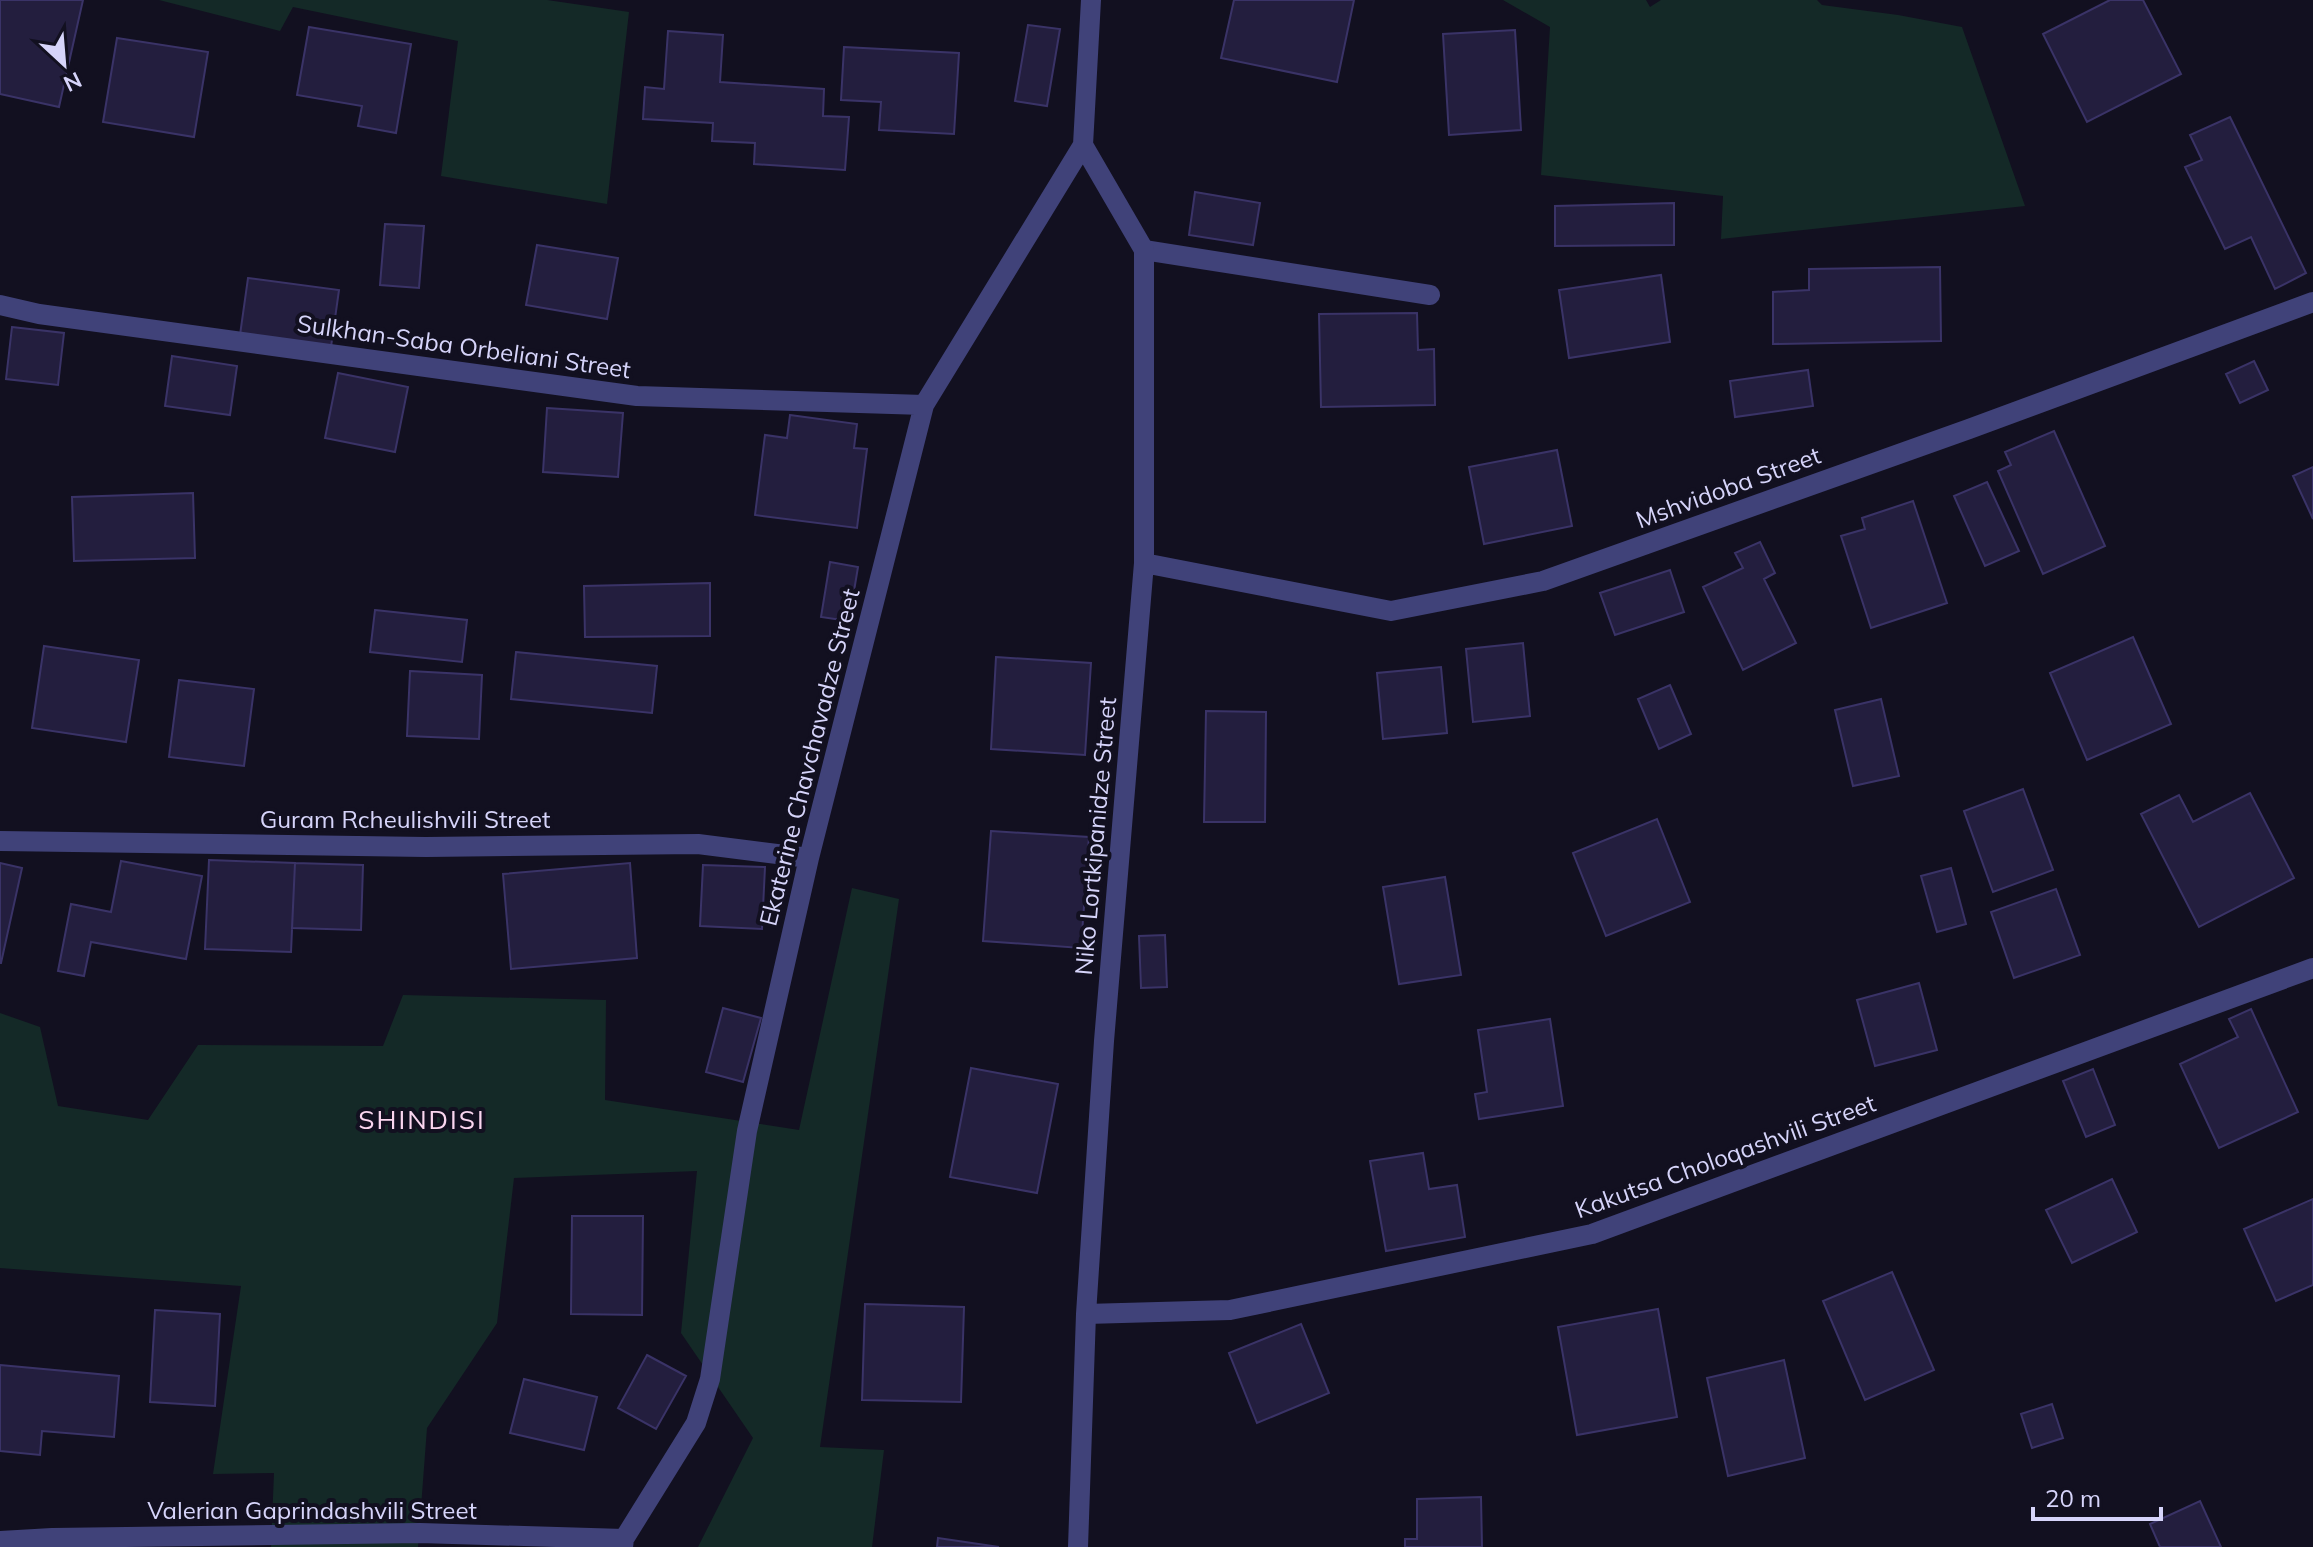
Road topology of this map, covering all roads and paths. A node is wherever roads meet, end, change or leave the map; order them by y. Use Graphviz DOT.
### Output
graph roads {
  1 [pos="1091,0"];
  2 [pos="1083,145"];
  3 [pos="1144,250"];
  4 [pos="1430,295"];
  5 [pos="2313,302"];
  6 [pos="0,305"];
  7 [pos="924,405"];
  8 [pos="1144,563"];
  9 [pos="0,841"];
  10 [pos="809,858"];
  11 [pos="2313,968"];
  12 [pos="1086,1314"];
  13 [pos="0,1541"];
  14 [pos="623,1543"];
  15 [pos="1078,1547"];
  1 -- 2 [label="street, Ekaterine Chavchavadze Street"];
  2 -- 3 [label="street"];
  2 -- 7 [label="street, Ekaterine Chavchavadze Street"];
  3 -- 4 [label="street"];
  3 -- 8 [label="street, Niko Lortkipanidze Street"];
  5 -- 8 [label="street, Mshvidoba Street"];
  6 -- 7 [label="street, Sulkhan-Saba Orbeliani Street"];
  7 -- 10 [label="street, Ekaterine Chavchavadze Street"];
  8 -- 12 [label="street, Niko Lortkipanidze Street"];
  9 -- 10 [label="street, Guram Rcheulishvili Street"];
  10 -- 14 [label="street, Ekaterine Chavchavadze Street"];
  11 -- 12 [label="street, Kakutsa Choloqashvili Street"];
  12 -- 15 [label="street, Niko Lortkipanidze Street"];
  13 -- 14 [label="street, Valerian Gaprindashvili Street"];
}
